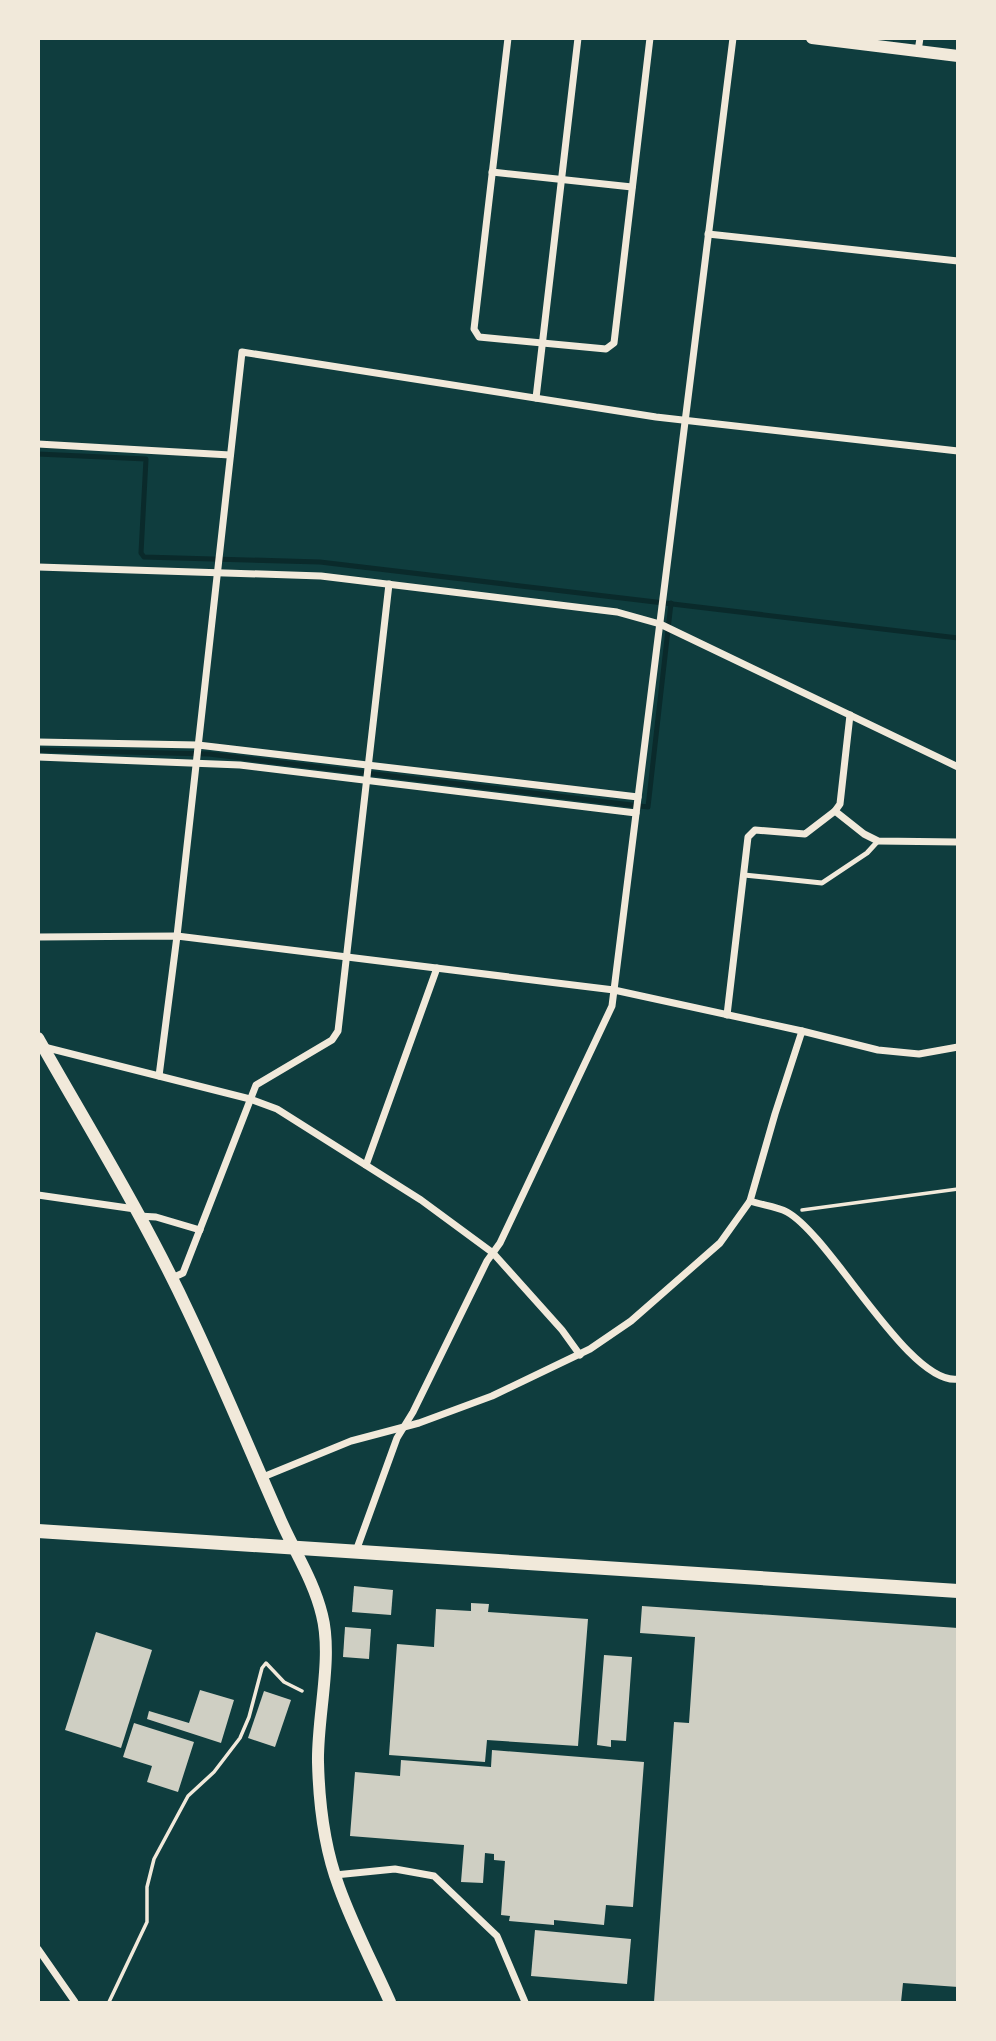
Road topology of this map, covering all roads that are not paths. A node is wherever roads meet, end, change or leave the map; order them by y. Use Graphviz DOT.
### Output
graph roads {
  1 [pos="508,38"];
  2 [pos="578,38"];
  3 [pos="650,38"];
  4 [pos="733,38"];
  5 [pos="812,38"];
  6 [pos="919,45"];
  7 [pos="957,56"];
  8 [pos="492,172"];
  9 [pos="562,179"];
  10 [pos="632,187"];
  11 [pos="708,234"];
  12 [pos="957,261"];
  13 [pos="542,343"];
  14 [pos="536,398"];
  15 [pos="685,420"];
  16 [pos="38,444"];
  17 [pos="957,451"];
  18 [pos="230,455"];
  19 [pos="38,567"];
  20 [pos="218,573"];
  21 [pos="390,584"];
  22 [pos="660,624"];
  23 [pos="850,715"];
  24 [pos="38,742"];
  25 [pos="198,745"];
  26 [pos="38,757"];
  27 [pos="196,761"];
  28 [pos="368,765"];
  29 [pos="957,767"];
  30 [pos="366,780"];
  31 [pos="638,797"];
  32 [pos="835,811"];
  33 [pos="636,813"];
  34 [pos="878,841"];
  35 [pos="957,842"];
  36 [pos="744,875"];
  37 [pos="177,936"];
  38 [pos="38,937"];
  39 [pos="345,957"];
  40 [pos="437,968"];
  41 [pos="614,989"];
  42 [pos="727,1015"];
  43 [pos="802,1031"];
  44 [pos="41,1042"];
  45 [pos="957,1047"];
  46 [pos="159,1076"];
  47 [pos="250,1098"];
  48 [pos="366,1165"];
  49 [pos="38,1195"];
  50 [pos="750,1201"];
  51 [pos="136,1213"];
  52 [pos="200,1230"];
  53 [pos="493,1253"];
  54 [pos="172,1278"];
  55 [pos="580,1354"];
  56 [pos="957,1379"];
  57 [pos="404,1427"];
  58 [pos="263,1477"];
  59 [pos="38,1531"];
  60 [pos="295,1548"];
  61 [pos="355,1552"];
  62 [pos="957,1591"];
  63 [pos="335,1875"];
  64 [pos="38,1950"];
  65 [pos="75,2003"];
  66 [pos="390,2003"];
  67 [pos="525,2003"];
  1 -- 8 [label="street"];
  2 -- 9 [label="street"];
  3 -- 10 [label="street"];
  4 -- 11 [label="street"];
  5 -- 6 [label="street"];
  6 -- 7 [label="street"];
  8 -- 9 [label="street"];
  8 -- 13 [label="street"];
  9 -- 10 [label="street"];
  9 -- 13 [label="street"];
  10 -- 13 [label="street"];
  11 -- 12 [label="street"];
  11 -- 15 [label="street"];
  13 -- 14 [label="street"];
  14 -- 15 [label="street"];
  14 -- 18 [label="street"];
  15 -- 17 [label="street"];
  15 -- 22 [label="street"];
  16 -- 18 [label="street"];
  18 -- 20 [label="street"];
  19 -- 20 [label="street"];
  20 -- 21 [label="street"];
  20 -- 25 [label="street"];
  21 -- 22 [label="street"];
  21 -- 28 [label="street"];
  22 -- 23 [label="street"];
  22 -- 31 [label="street"];
  23 -- 29 [label="street"];
  23 -- 32 [label="street"];
  24 -- 25 [label="street"];
  25 -- 27 [label="street"];
  25 -- 28 [label="street"];
  26 -- 27 [label="street"];
  27 -- 30 [label="street"];
  27 -- 37 [label="street"];
  28 -- 30 [label="street"];
  28 -- 31 [label="street"];
  30 -- 33 [label="street"];
  30 -- 39 [label="street"];
  31 -- 33 [label="street"];
  32 -- 34 [label="street"];
  32 -- 36 [label="street"];
  33 -- 41 [label="street"];
  34 -- 35 [label="street"];
  34 -- 36 [label="lane"];
  36 -- 42 [label="street"];
  37 -- 38 [label="street"];
  37 -- 39 [label="street"];
  37 -- 46 [label="street"];
  39 -- 40 [label="street"];
  39 -- 47 [label="street"];
  40 -- 41 [label="street"];
  40 -- 48 [label="street"];
  41 -- 42 [label="street"];
  41 -- 53 [label="street"];
  42 -- 43 [label="street"];
  43 -- 45 [label="street"];
  43 -- 50 [label="street"];
  44 -- 46 [label="street"];
  44 -- 51 [label="street"];
  46 -- 47 [label="street"];
  47 -- 48 [label="street"];
  47 -- 52 [label="street"];
  48 -- 53 [label="street"];
  49 -- 51 [label="street"];
  50 -- 55 [label="street"];
  50 -- 56 [label="street"];
  51 -- 52 [label="street"];
  51 -- 54 [label="street"];
  52 -- 54 [label="street"];
  53 -- 55 [label="street"];
  53 -- 57 [label="street"];
  54 -- 58 [label="street"];
  55 -- 57 [label="street"];
  57 -- 58 [label="street"];
  57 -- 61 [label="street"];
  58 -- 60 [label="street"];
  59 -- 60 [label="main road"];
  60 -- 61 [label="main road"];
  60 -- 63 [label="street"];
  61 -- 62 [label="main road"];
  63 -- 66 [label="street"];
  63 -- 67 [label="street"];
  64 -- 65 [label="street"];
}
